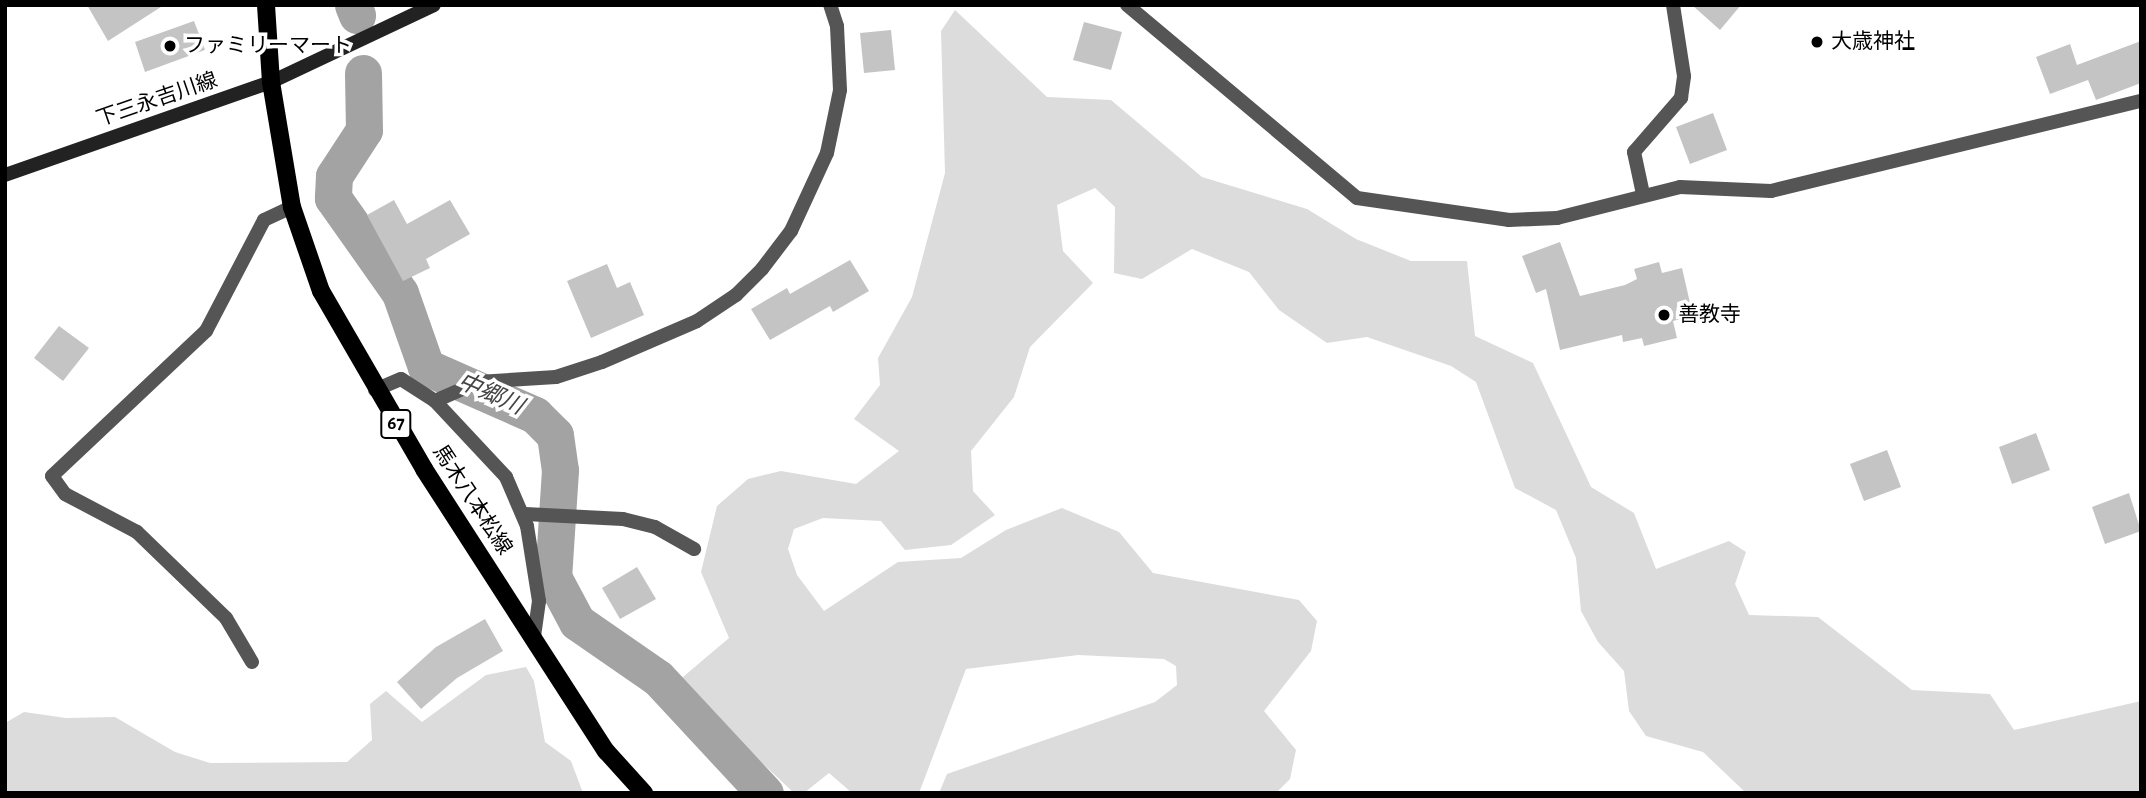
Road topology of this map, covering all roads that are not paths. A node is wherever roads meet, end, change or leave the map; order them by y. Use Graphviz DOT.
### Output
graph roads {
  1 [pos="266,5"];
  2 [pos="433,5"];
  3 [pos="830,5"];
  4 [pos="1127,5"];
  5 [pos="1673,5"];
  6 [pos="271,82"];
  7 [pos="2141,101"];
  8 [pos="5,175"];
  9 [pos="1643,194"];
  10 [pos="292,207"];
  11 [pos="375,390"];
  12 [pos="435,401"];
  13 [pos="525,514"];
  14 [pos="694,549"];
  15 [pos="534,638"];
  16 [pos="252,662"];
  17 [pos="644,793"];
  1 -- 6 [label="main road, 馬木八本松線 / 67"];
  2 -- 6 [label="main road, 下三永吉川線"];
  3 -- 12 [label="street"];
  4 -- 9 [label="street"];
  5 -- 9 [label="street"];
  6 -- 8 [label="main road, 下三永吉川線"];
  6 -- 10 [label="main road, 馬木八本松線 / 67"];
  7 -- 9 [label="street"];
  10 -- 11 [label="main road, 馬木八本松線 / 67"];
  10 -- 16 [label="street"];
  11 -- 12 [label="street"];
  11 -- 15 [label="main road, 馬木八本松線 / 67"];
  12 -- 13 [label="street"];
  13 -- 14 [label="street"];
  13 -- 15 [label="street"];
  15 -- 17 [label="main road, 馬木八本松線 / 67"];
}
